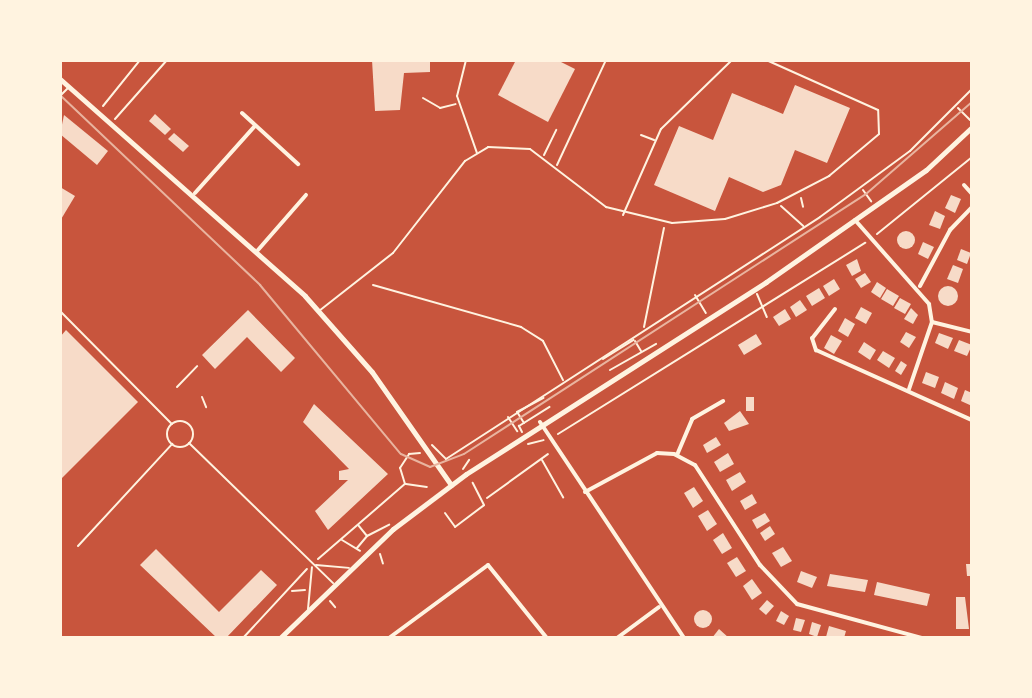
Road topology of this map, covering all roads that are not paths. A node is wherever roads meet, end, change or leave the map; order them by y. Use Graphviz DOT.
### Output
graph roads {
  1 [pos="466,60"];
  2 [pos="732,60"];
  3 [pos="766,60"];
  4 [pos="60,79"];
  5 [pos="70,86"];
  6 [pos="60,96"];
  7 [pos="423,98"];
  8 [pos="458,104"];
  9 [pos="242,113"];
  10 [pos="255,126"];
  11 [pos="972,126"];
  12 [pos="556,130"];
  13 [pos="641,135"];
  14 [pos="655,140"];
  15 [pos="477,153"];
  16 [pos="544,156"];
  17 [pos="298,164"];
  18 [pos="964,185"];
  19 [pos="195,193"];
  20 [pos="972,194"];
  21 [pos="306,195"];
  22 [pos="972,207"];
  23 [pos="623,215"];
  24 [pos="855,220"];
  25 [pos="258,250"];
  26 [pos="920,286"];
  27 [pos="835,309"];
  28 [pos="60,311"];
  29 [pos="318,311"];
  30 [pos="932,322"];
  31 [pos="972,332"];
  32 [pos="197,366"];
  33 [pos="177,387"];
  34 [pos="909,389"];
  35 [pos="202,397"];
  36 [pos="723,401"];
  37 [pos="206,407"];
  38 [pos="972,420"];
  39 [pos="540,422"];
  40 [pos="172,424"];
  41 [pos="189,443"];
  42 [pos="172,444"];
  43 [pos="677,455"];
  44 [pos="451,485"];
  45 [pos="585,492"];
  46 [pos="78,546"];
  47 [pos="312,565"];
  48 [pos="350,569"];
  49 [pos="334,584"];
  50 [pos="659,607"];
  51 [pos="308,610"];
  52 [pos="280,638"];
  53 [pos="389,638"];
  54 [pos="547,638"];
  55 [pos="617,638"];
  56 [pos="684,638"];
  57 [pos="922,638"];
  1 -- 8 [label="lane"];
  2 -- 14 [label="lane"];
  3 -- 23 [label="lane"];
  4 -- 5 [label="street"];
  5 -- 6 [label="lane"];
  5 -- 19 [label="street"];
  7 -- 8 [label="lane"];
  8 -- 15 [label="lane"];
  9 -- 10 [label="street"];
  10 -- 17 [label="street"];
  10 -- 19 [label="street"];
  11 -- 24 [label="street"];
  12 -- 16 [label="lane"];
  13 -- 14 [label="lane"];
  14 -- 23 [label="lane"];
  15 -- 16 [label="lane"];
  15 -- 29 [label="lane"];
  16 -- 23 [label="lane"];
  18 -- 20 [label="street"];
  19 -- 25 [label="street"];
  21 -- 25 [label="street"];
  22 -- 26 [label="street"];
  24 -- 26 [label="street"];
  24 -- 39 [label="street"];
  25 -- 29 [label="street"];
  26 -- 30 [label="street"];
  27 -- 34 [label="street"];
  28 -- 40 [label="lane"];
  29 -- 44 [label="street"];
  30 -- 31 [label="street"];
  30 -- 34 [label="street"];
  32 -- 33 [label="lane"];
  34 -- 38 [label="street"];
  35 -- 37 [label="lane"];
  36 -- 43 [label="street"];
  39 -- 44 [label="street"];
  39 -- 45 [label="street"];
  40 -- 41 [label="lane"];
  40 -- 42 [label="lane"];
  41 -- 42 [label="lane"];
  41 -- 47 [label="lane"];
  42 -- 46 [label="lane"];
  43 -- 45 [label="street"];
  43 -- 57 [label="street"];
  44 -- 48 [label="street"];
  45 -- 50 [label="street"];
  47 -- 48 [label="lane"];
  47 -- 49 [label="lane"];
  47 -- 51 [label="lane"];
  48 -- 49 [label="street"];
  49 -- 51 [label="street"];
  50 -- 55 [label="street"];
  50 -- 56 [label="street"];
  51 -- 52 [label="street"];
  53 -- 54 [label="street"];
}
